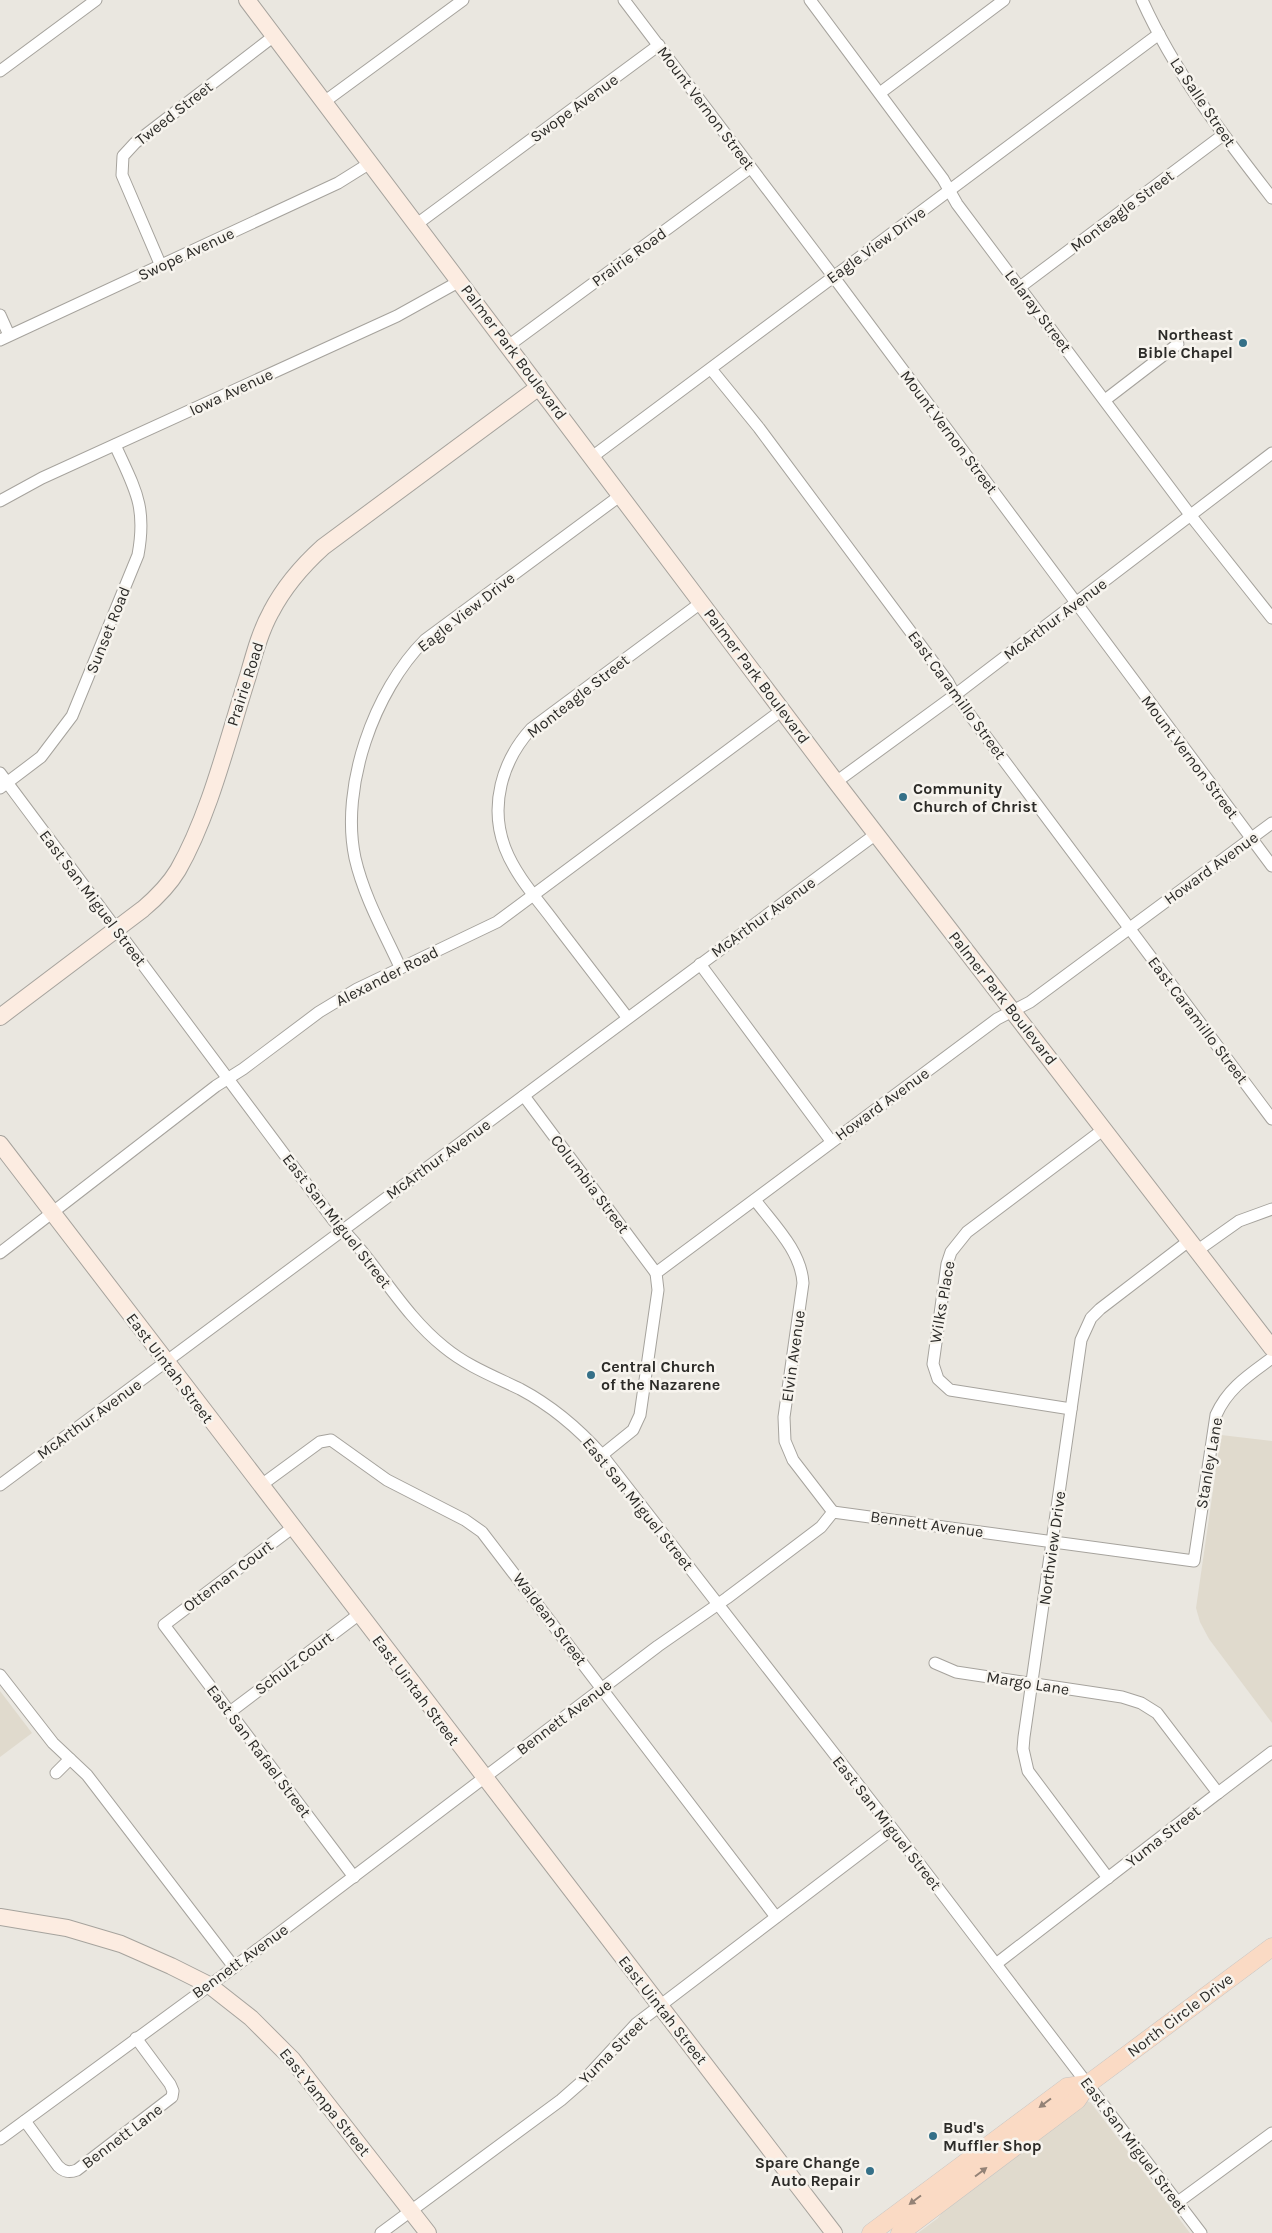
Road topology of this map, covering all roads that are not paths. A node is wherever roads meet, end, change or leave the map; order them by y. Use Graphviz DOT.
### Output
graph roads {
  1 [pos="96,0"];
  2 [pos="247,0"];
  3 [pos="463,0"];
  4 [pos="624,0"];
  5 [pos="810,0"];
  6 [pos="1004,0"];
  7 [pos="1142,0"];
  8 [pos="1159,34"];
  9 [pos="274,36"];
  10 [pos="659,45"];
  11 [pos="0,71"];
  12 [pos="880,93"];
  13 [pos="324,102"];
  14 [pos="1223,135"];
  15 [pos="370,163"];
  16 [pos="750,168"];
  17 [pos="950,191"];
  18 [pos="1272,198"];
  19 [pos="416,224"];
  20 [pos="161,266"];
  21 [pos="833,276"];
  22 [pos="460,281"];
  23 [pos="1020,287"];
  24 [pos="0,315"];
  25 [pos="5,338"];
  26 [pos="1178,344"];
  27 [pos="508,346"];
  28 [pos="711,369"];
  29 [pos="539,386"];
  30 [pos="1105,400"];
  31 [pos="115,446"];
  32 [pos="1272,453"];
  33 [pos="592,457"];
  34 [pos="621,495"];
  35 [pos="0,501"];
  36 [pos="1191,516"];
  37 [pos="702,602"];
  38 [pos="1076,603"];
  39 [pos="1272,618"];
  40 [pos="955,695"];
  41 [pos="782,710"];
  42 [pos="2,781"];
  43 [pos="836,782"];
  44 [pos="1272,823"];
  45 [pos="876,834"];
  46 [pos="1251,838"];
  47 [pos="1272,866"];
  48 [pos="535,896"];
  49 [pos="1129,928"];
  50 [pos="116,930"];
  51 [pos="700,964"];
  52 [pos="400,967"];
  53 [pos="1014,1011"];
  54 [pos="0,1017"];
  55 [pos="627,1017"];
  56 [pos="228,1078"];
  57 [pos="524,1096"];
  58 [pos="1272,1119"];
  59 [pos="1104,1129"];
  60 [pos="831,1141"];
  61 [pos="0,1144"];
  62 [pos="755,1200"];
  63 [pos="1272,1209"];
  64 [pos="52,1214"];
  65 [pos="342,1229"];
  66 [pos="1194,1245"];
  67 [pos="0,1253"];
  68 [pos="656,1273"];
  69 [pos="1272,1348"];
  70 [pos="1272,1358"];
  71 [pos="165,1362"];
  72 [pos="1071,1409"];
  73 [pos="602,1455"];
  74 [pos="0,1484"];
  75 [pos="260,1486"];
  76 [pos="832,1512"];
  77 [pos="292,1528"];
  78 [pos="1053,1542"];
  79 [pos="1194,1561"];
  80 [pos="717,1604"];
  81 [pos="358,1615"];
  82 [pos="164,1625"];
  83 [pos="935,1663"];
  84 [pos="0,1674"];
  85 [pos="1031,1683"];
  86 [pos="603,1688"];
  87 [pos="230,1712"];
  88 [pos="1272,1752"];
  89 [pos="70,1759"];
  90 [pos="56,1773"];
  91 [pos="484,1778"];
  92 [pos="1218,1793"];
  93 [pos="892,1829"];
  94 [pos="354,1877"];
  95 [pos="1108,1878"];
  96 [pos="0,1917"];
  97 [pos="776,1917"];
  98 [pos="1272,1947"];
  99 [pos="996,1964"];
  100 [pos="234,1967"];
  101 [pos="209,1985"];
  102 [pos="660,2006"];
  103 [pos="136,2038"];
  104 [pos="1088,2084"];
  105 [pos="25,2121"];
  106 [pos="1272,2133"];
  107 [pos="0,2139"];
  108 [pos="1178,2202"];
  109 [pos="410,2210"];
  110 [pos="381,2233"];
  111 [pos="428,2233"];
  112 [pos="834,2233"];
  113 [pos="871,2233"];
  114 [pos="900,2233"];
  115 [pos="1200,2233"];
  1 -- 11 [label="street"];
  2 -- 9 [label="main road, Palmer Park Boulevard"];
  3 -- 13 [label="street"];
  4 -- 10 [label="street, Mount Vernon Street"];
  5 -- 12 [label="street, Lelaray Street"];
  6 -- 12 [label="street"];
  7 -- 8 [label="street, La Salle Street"];
  8 -- 14 [label="street, La Salle Street"];
  8 -- 17 [label="street, Eagle View Drive"];
  9 -- 13 [label="main road, Palmer Park Boulevard"];
  9 -- 20 [label="street, Tweed Street"];
  10 -- 16 [label="street, Mount Vernon Street"];
  10 -- 19 [label="street, Swope Avenue"];
  12 -- 17 [label="street, Lelaray Street"];
  13 -- 15 [label="main road, Palmer Park Boulevard"];
  14 -- 18 [label="street, La Salle Street"];
  14 -- 23 [label="street, Monteagle Street"];
  15 -- 19 [label="main road, Palmer Park Boulevard"];
  15 -- 20 [label="street, Swope Avenue"];
  16 -- 21 [label="street, Mount Vernon Street"];
  16 -- 27 [label="street, Prairie Road"];
  17 -- 21 [label="street, Eagle View Drive"];
  17 -- 23 [label="street, Lelaray Street"];
  19 -- 22 [label="main road, Palmer Park Boulevard"];
  20 -- 25 [label="street, Swope Avenue"];
  21 -- 28 [label="street, Eagle View Drive"];
  21 -- 38 [label="street, Mount Vernon Street"];
  22 -- 27 [label="main road, Palmer Park Boulevard"];
  22 -- 31 [label="street, Iowa Avenue"];
  23 -- 30 [label="street, Lelaray Street"];
  24 -- 25 [label="street"];
  26 -- 30 [label="street"];
  27 -- 29 [label="main road, Palmer Park Boulevard"];
  28 -- 33 [label="street, Eagle View Drive"];
  28 -- 40 [label="street, East Caramillo Street"];
  29 -- 33 [label="main road, Palmer Park Boulevard"];
  29 -- 50 [label="main road, Prairie Road"];
  30 -- 36 [label="street, Lelaray Street"];
  31 -- 35 [label="street, Iowa Avenue"];
  31 -- 42 [label="street, Sunset Road"];
  32 -- 36 [label="street, McArthur Avenue"];
  33 -- 34 [label="main road, Palmer Park Boulevard"];
  34 -- 37 [label="main road, Palmer Park Boulevard"];
  34 -- 52 [label="street, Eagle View Drive"];
  36 -- 38 [label="street, McArthur Avenue"];
  36 -- 39 [label="street, Lelaray Street"];
  37 -- 41 [label="main road, Palmer Park Boulevard"];
  37 -- 48 [label="street, Monteagle Street"];
  38 -- 40 [label="street, McArthur Avenue"];
  38 -- 46 [label="street, Mount Vernon Street"];
  40 -- 43 [label="street, McArthur Avenue"];
  40 -- 49 [label="street, East Caramillo Street"];
  41 -- 43 [label="main road, Palmer Park Boulevard"];
  41 -- 48 [label="street, Alexander Road"];
  42 -- 50 [label="street, East San Miguel Street"];
  43 -- 45 [label="main road, Palmer Park Boulevard"];
  44 -- 46 [label="street, Howard Avenue"];
  45 -- 51 [label="street, McArthur Avenue"];
  45 -- 53 [label="main road, Palmer Park Boulevard"];
  46 -- 47 [label="street, Mount Vernon Street"];
  46 -- 49 [label="street, Howard Avenue"];
  48 -- 52 [label="street, Alexander Road"];
  48 -- 55 [label="street, Monteagle Street"];
  49 -- 53 [label="street, Howard Avenue"];
  49 -- 58 [label="street, East Caramillo Street"];
  50 -- 54 [label="main road, Prairie Road"];
  50 -- 56 [label="street, East San Miguel Street"];
  51 -- 55 [label="street, McArthur Avenue"];
  51 -- 60 [label="street"];
  52 -- 56 [label="street, Alexander Road"];
  53 -- 59 [label="main road, Palmer Park Boulevard"];
  53 -- 60 [label="street, Howard Avenue"];
  55 -- 57 [label="street, McArthur Avenue"];
  56 -- 64 [label="street, Alexander Road"];
  56 -- 65 [label="street, East San Miguel Street"];
  57 -- 65 [label="street, McArthur Avenue"];
  57 -- 68 [label="street, Columbia Street"];
  59 -- 66 [label="main road, Palmer Park Boulevard"];
  59 -- 72 [label="street, Wilks Place"];
  60 -- 62 [label="street, Howard Avenue"];
  61 -- 64 [label="main road, East Uintah Street"];
  62 -- 68 [label="street, Howard Avenue"];
  62 -- 76 [label="street, Elvin Avenue"];
  63 -- 66 [label="street, Northview Drive"];
  64 -- 67 [label="street, Alexander Road"];
  64 -- 71 [label="main road, East Uintah Street"];
  65 -- 71 [label="street, McArthur Avenue"];
  65 -- 73 [label="street, East San Miguel Street"];
  66 -- 69 [label="main road, Palmer Park Boulevard"];
  66 -- 72 [label="street, Northview Drive"];
  68 -- 73 [label="street"];
  70 -- 79 [label="street, Stanley Lane"];
  71 -- 74 [label="street, McArthur Avenue"];
  71 -- 75 [label="main road, East Uintah Street"];
  72 -- 78 [label="street, Northview Drive"];
  73 -- 80 [label="street, East San Miguel Street"];
  75 -- 77 [label="main road, East Uintah Street"];
  75 -- 86 [label="street, Waldean Street"];
  76 -- 78 [label="street, Bennett Avenue"];
  76 -- 80 [label="street, Bennett Avenue"];
  77 -- 81 [label="main road, East Uintah Street"];
  77 -- 82 [label="street, Otteman Court"];
  78 -- 79 [label="street, Bennett Avenue"];
  78 -- 85 [label="street, Northview Drive"];
  80 -- 86 [label="street, Bennett Avenue"];
  80 -- 93 [label="street, East San Miguel Street"];
  81 -- 87 [label="street, Schulz Court"];
  81 -- 91 [label="main road, East Uintah Street"];
  82 -- 87 [label="street, East San Rafael Street"];
  83 -- 85 [label="street, Margo Lane"];
  84 -- 89 [label="street"];
  85 -- 92 [label="street, Margo Lane"];
  85 -- 95 [label="street, Northview Drive"];
  86 -- 91 [label="street, Bennett Avenue"];
  86 -- 97 [label="street, Waldean Street"];
  87 -- 94 [label="street, East San Rafael Street"];
  88 -- 92 [label="street, Yuma Street"];
  89 -- 90 [label="street"];
  89 -- 100 [label="street"];
  91 -- 94 [label="street, Bennett Avenue"];
  91 -- 102 [label="main road, East Uintah Street"];
  92 -- 95 [label="street, Yuma Street"];
  93 -- 97 [label="street, Yuma Street"];
  93 -- 99 [label="street, East San Miguel Street"];
  94 -- 100 [label="street, Bennett Avenue"];
  95 -- 99 [label="street, Yuma Street"];
  96 -- 101 [label="main road, East Yampa Street"];
  97 -- 102 [label="street, Yuma Street"];
  98 -- 104 [label="main road, North Circle Drive"];
  99 -- 104 [label="street, East San Miguel Street"];
  100 -- 101 [label="street, Bennett Avenue"];
  101 -- 103 [label="street, Bennett Avenue"];
  101 -- 109 [label="main road, East Yampa Street"];
  102 -- 109 [label="street, Yuma Street"];
  102 -- 112 [label="main road, East Uintah Street"];
  103 -- 105 [label="street, Bennett Avenue"];
  103 -- 105 [label="street, Bennett Lane"];
  104 -- 108 [label="street, East San Miguel Street"];
  104 -- 113 [label="main road, North Circle Drive, one-way"];
  114 -- 104 [label="main road, North Circle Drive, one-way"];
  105 -- 107 [label="street, Bennett Avenue"];
  106 -- 108 [label="street"];
  108 -- 115 [label="street, East San Miguel Street"];
  109 -- 110 [label="street, Yuma Street"];
  109 -- 111 [label="main road, East Yampa Street"];
}
